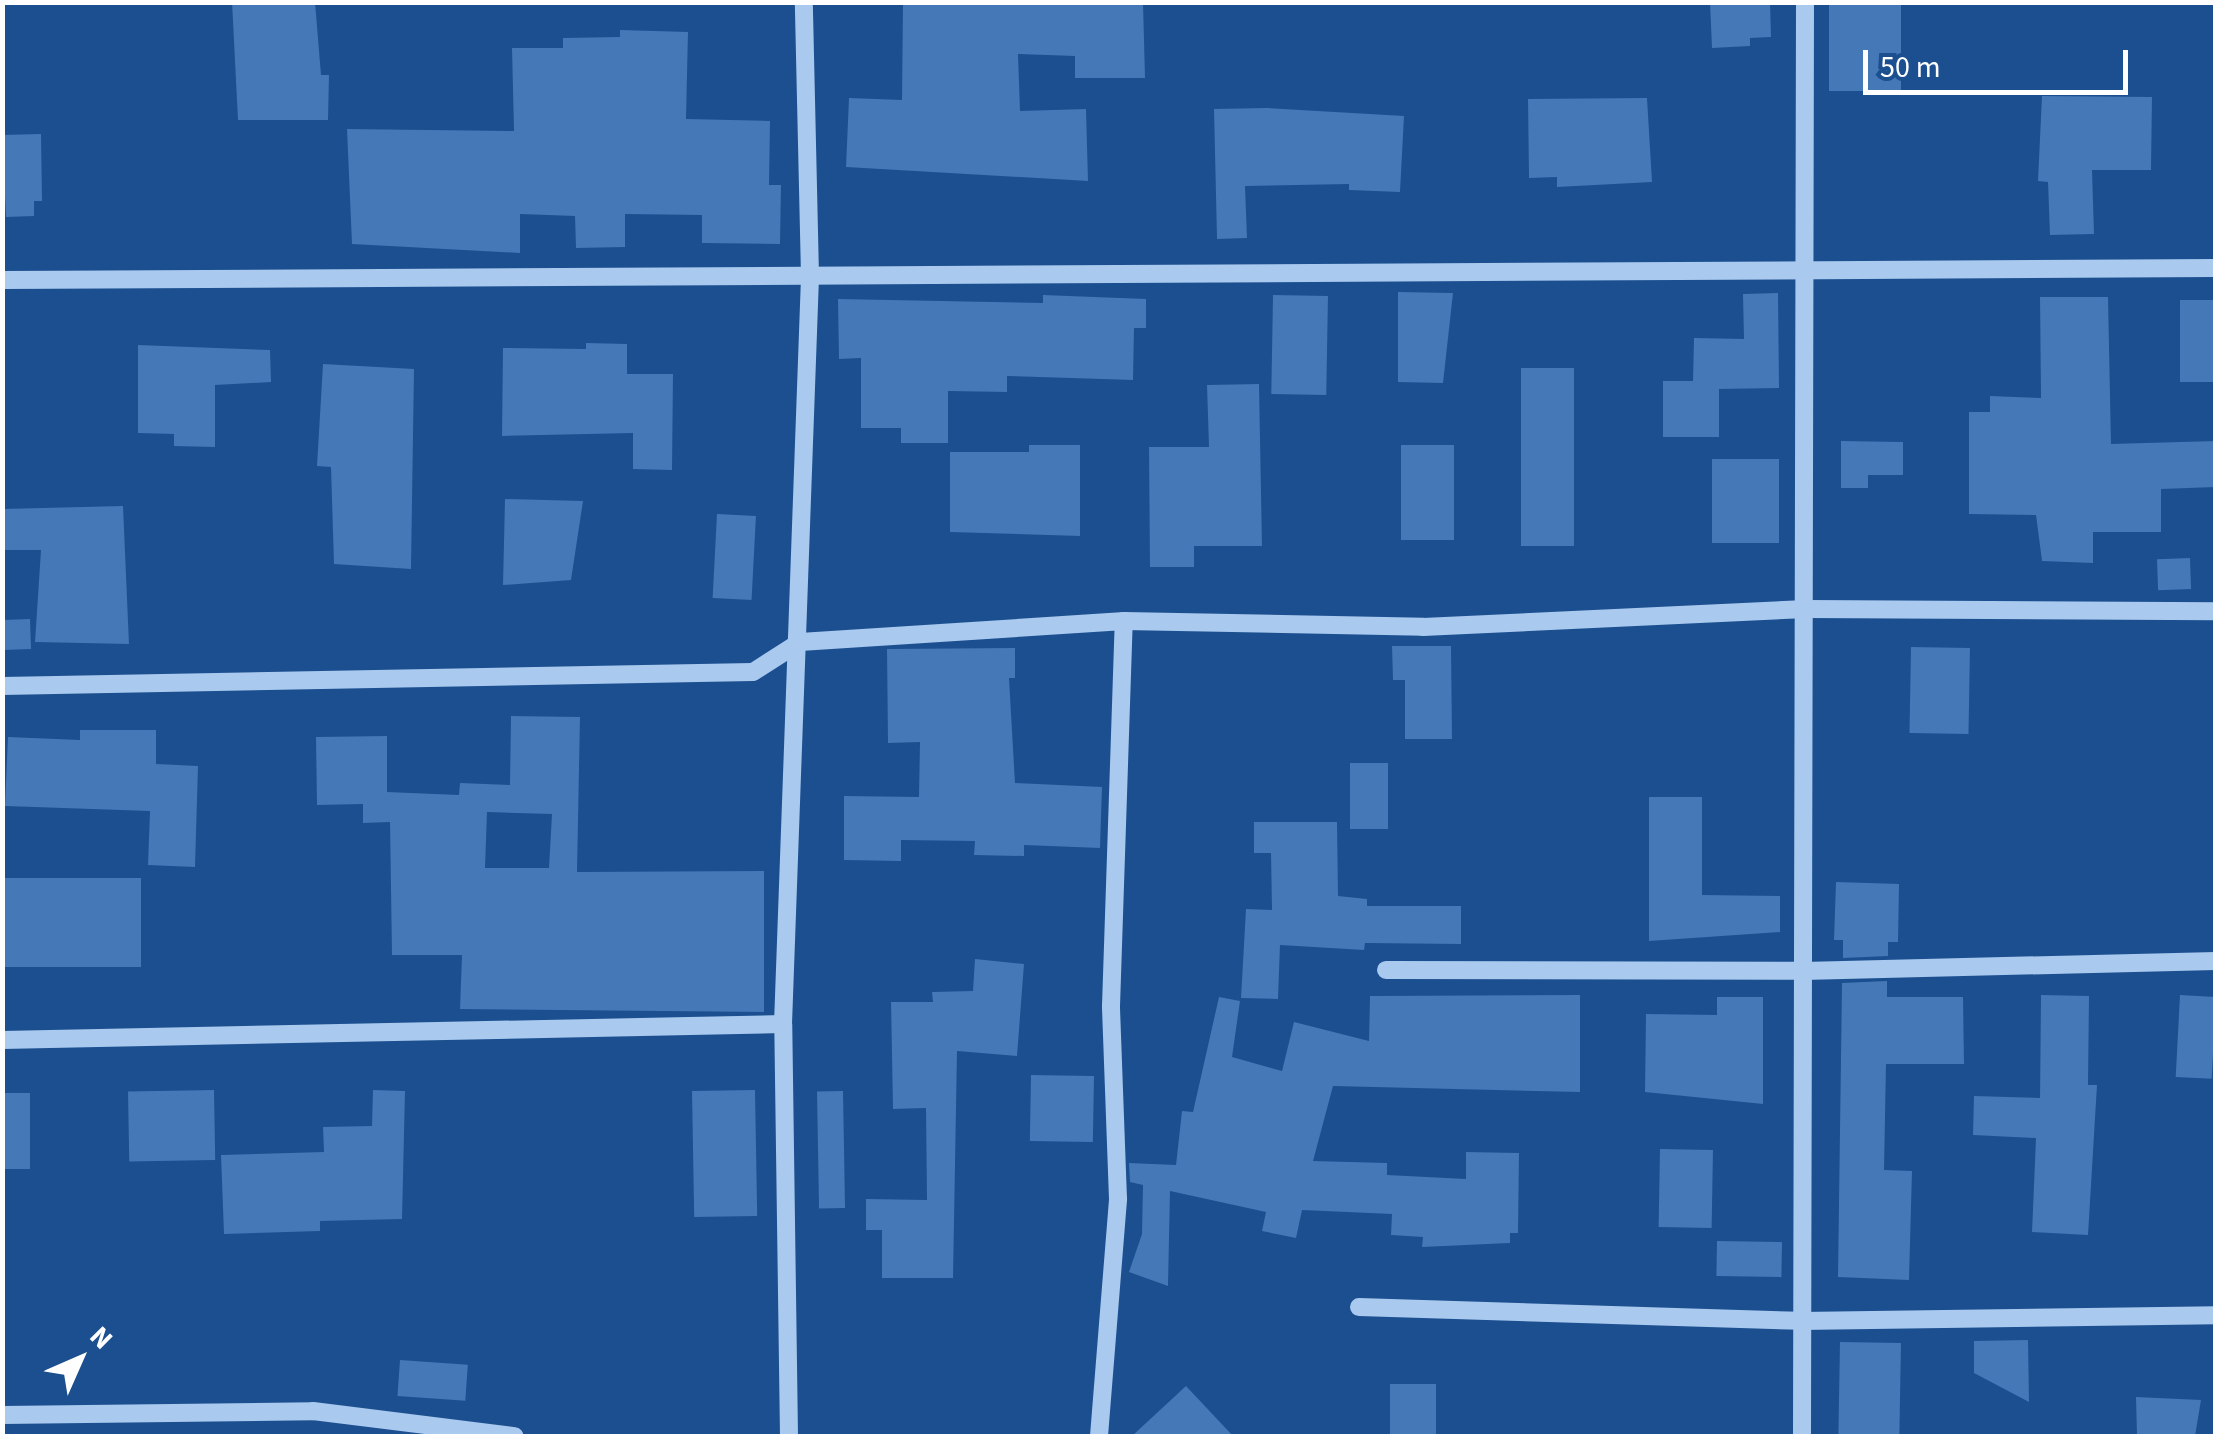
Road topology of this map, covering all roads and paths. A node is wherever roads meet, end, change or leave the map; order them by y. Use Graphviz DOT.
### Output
graph roads {
  1 [pos="804,2"];
  2 [pos="1805,2"];
  3 [pos="2216,268"];
  4 [pos="1804,270"];
  5 [pos="810,276"];
  6 [pos="2,280"];
  7 [pos="1806,609"];
  8 [pos="2216,610"];
  9 [pos="1124,621"];
  10 [pos="800,642"];
  11 [pos="2,686"];
  12 [pos="2216,962"];
  13 [pos="1386,970"];
  14 [pos="1803,971"];
  15 [pos="783,1024"];
  16 [pos="2,1040"];
  17 [pos="1359,1307"];
  18 [pos="2216,1315"];
  19 [pos="1800,1321"];
  20 [pos="2,1415"];
  21 [pos="514,1436"];
  22 [pos="789,1436"];
  23 [pos="1100,1436"];
  24 [pos="1802,1436"];
  1 -- 5 [label="street"];
  2 -- 4 [label="street"];
  3 -- 4 [label="street"];
  4 -- 5 [label="street"];
  4 -- 7 [label="street"];
  5 -- 6 [label="street"];
  5 -- 10 [label="street"];
  7 -- 8 [label="street"];
  7 -- 9 [label="street"];
  7 -- 14 [label="street"];
  9 -- 10 [label="street"];
  9 -- 23 [label="street"];
  10 -- 11 [label="street"];
  10 -- 15 [label="street"];
  12 -- 14 [label="street"];
  13 -- 14 [label="street"];
  14 -- 19 [label="street"];
  15 -- 16 [label="street"];
  15 -- 22 [label="street"];
  17 -- 19 [label="street"];
  18 -- 19 [label="street"];
  19 -- 24 [label="street"];
  20 -- 21 [label="street"];
}
